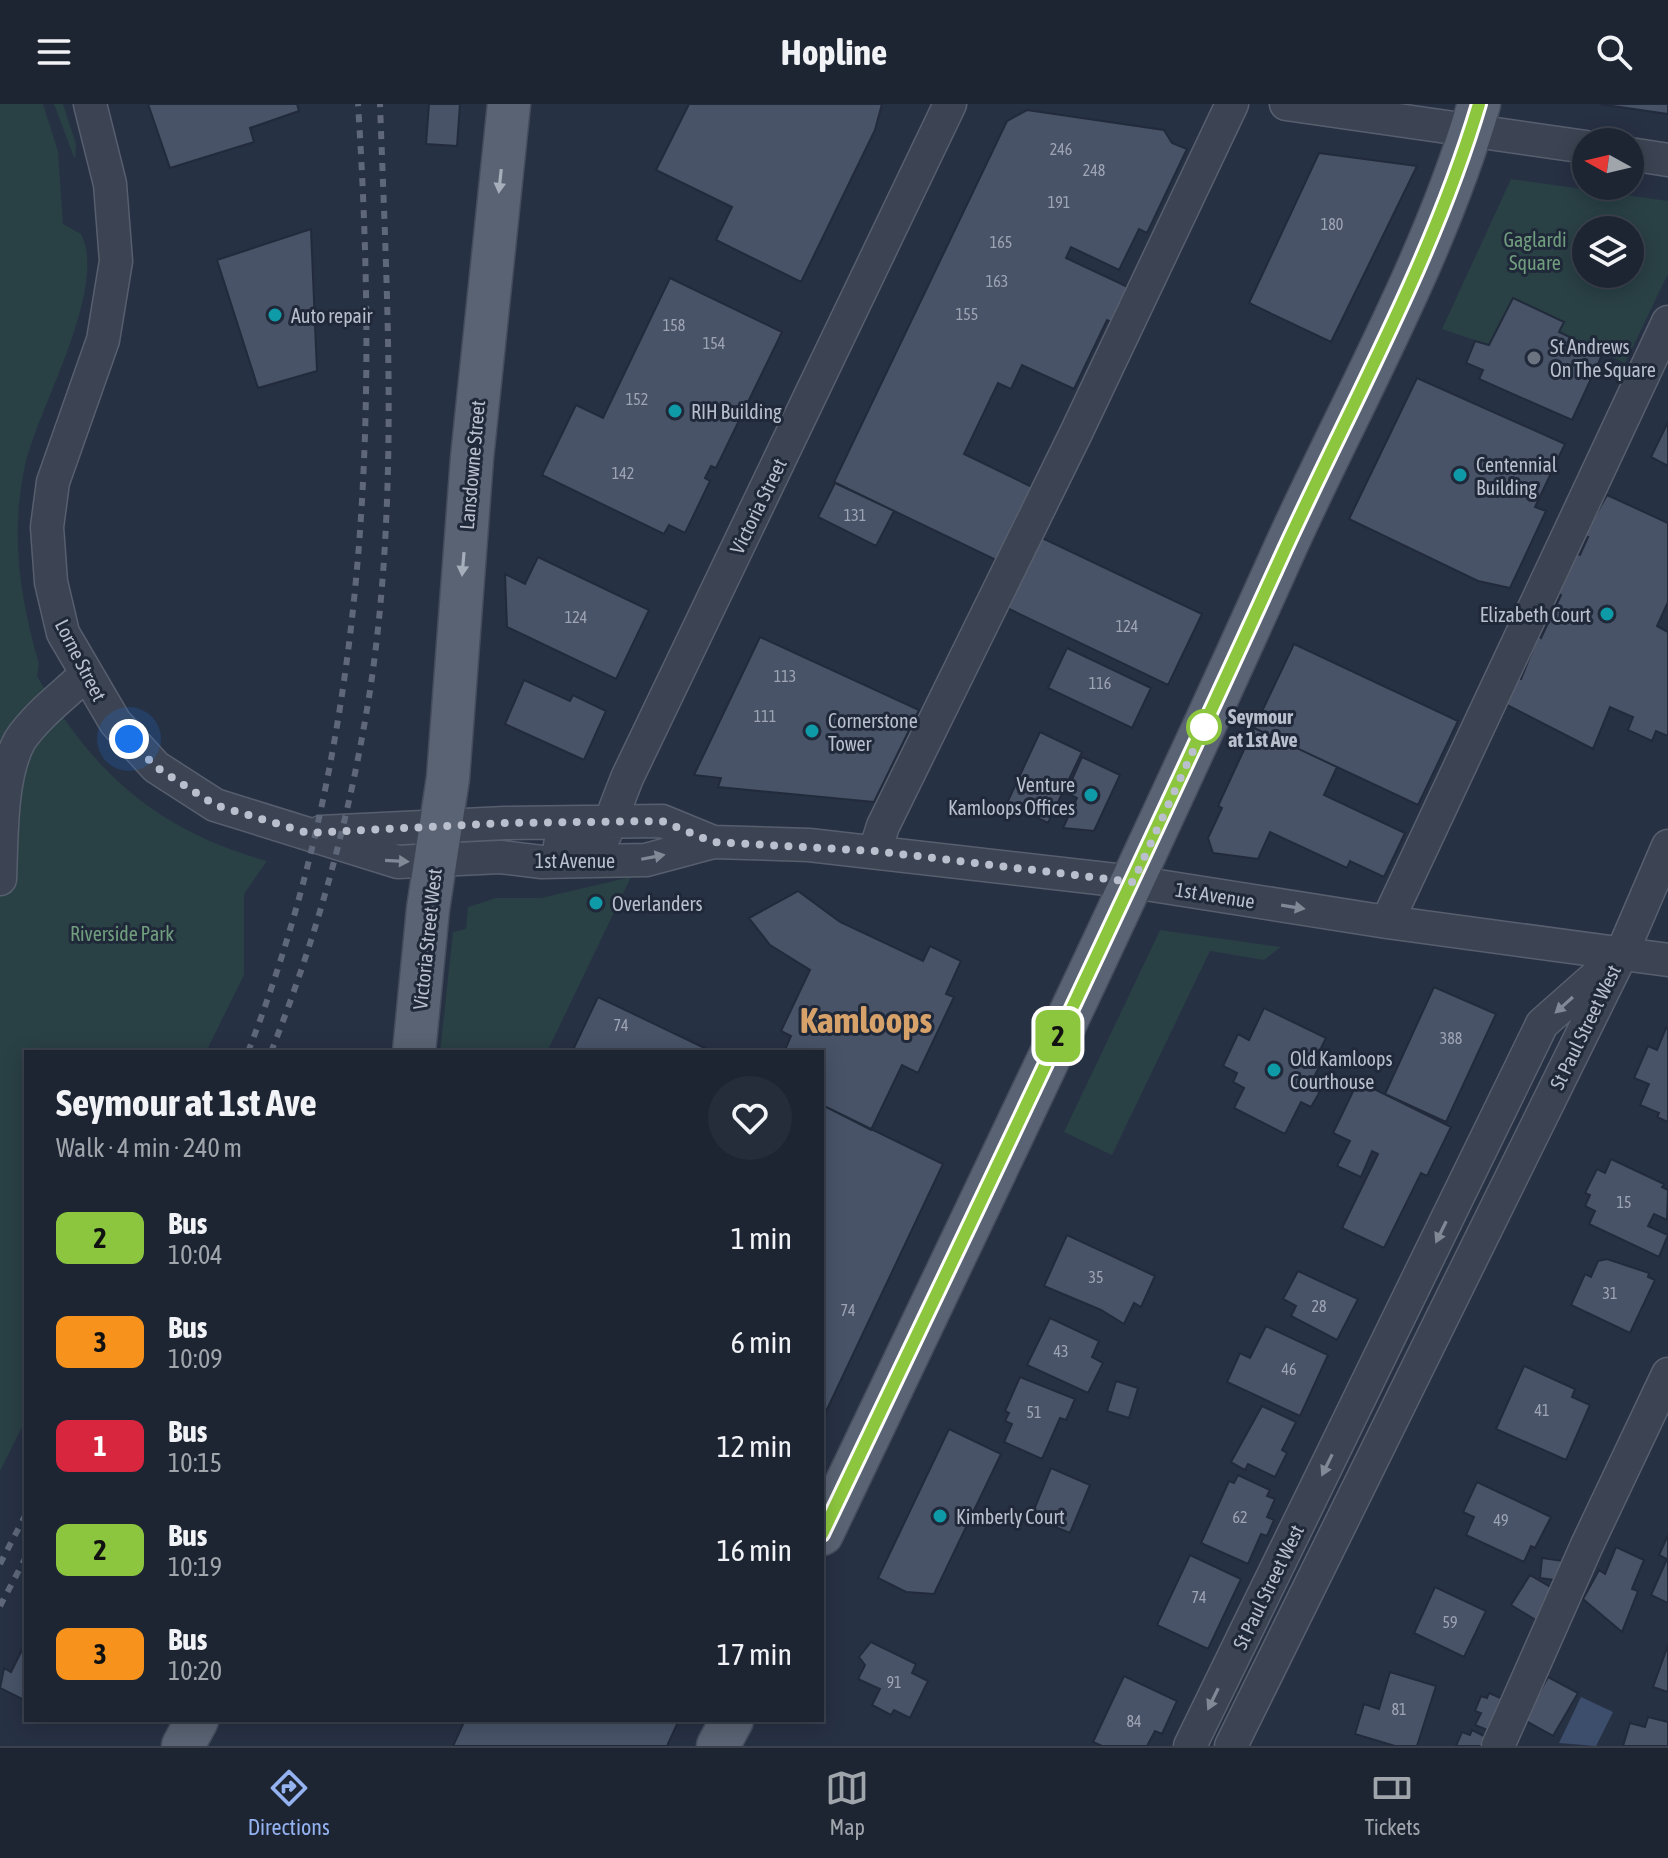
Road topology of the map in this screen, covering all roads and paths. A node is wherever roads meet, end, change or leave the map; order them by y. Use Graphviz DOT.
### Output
graph roads {
  1 [pos="90,104"];
  2 [pos="509,104"];
  3 [pos="950,104"];
  4 [pos="1232,104"];
  5 [pos="1286,104"];
  6 [pos="1475,117"];
  7 [pos="1572,143"];
  8 [pos="1644,156"];
  9 [pos="1668,160"];
  10 [pos="1668,322"];
  11 [pos="85,675"];
  12 [pos="609,822"];
  13 [pos="713,842"];
  14 [pos="438,844"];
  15 [pos="1668,846"];
  16 [pos="875,851"];
  17 [pos="500,857"];
  18 [pos="0,879"];
  19 [pos="1133,882"];
  20 [pos="1387,922"];
  21 [pos="1622,953"];
  22 [pos="1668,960"];
  23 [pos="414,1050"];
  24 [pos="1668,1374"];
  25 [pos="824,1530"];
  26 [pos="196,1722"];
  27 [pos="731,1722"];
  28 [pos="183,1746"];
  29 [pos="718,1746"];
  30 [pos="1190,1746"];
  31 [pos="1231,1746"];
  32 [pos="1498,1746"];
  1 -- 11 [label="street, Lorne Street"];
  2 -- 14 [label="main road, Lansdowne Street, one-way"];
  3 -- 12 [label="street, Victoria Street"];
  4 -- 16 [label="street"];
  5 -- 6 [label="street"];
  6 -- 7 [label="street"];
  6 -- 19 [label="main road"];
  8 -- 9 [label="street"];
  10 -- 20 [label="street"];
  11 -- 14 [label="street, Lorne Street"];
  11 -- 18 [label="street"];
  12 -- 13 [label="street, 1st Avenue"];
  12 -- 14 [label="street, 1st Avenue"];
  12 -- 17 [label="street"];
  13 -- 16 [label="street, 1st Avenue"];
  17 -- 13 [label="street, 1st Avenue, one-way"];
  14 -- 17 [label="street, 1st Avenue"];
  14 -- 23 [label="main road, Victoria Street West"];
  15 -- 21 [label="street"];
  16 -- 19 [label="street, 1st Avenue"];
  19 -- 20 [label="street, 1st Avenue, one-way"];
  19 -- 25 [label="main road"];
  20 -- 21 [label="street, 1st Avenue"];
  21 -- 22 [label="street, 1st Avenue"];
  21 -- 30 [label="street, St Paul Street West, one-way"];
  21 -- 31 [label="street, St Paul Street West"];
  24 -- 32 [label="street"];
  26 -- 28 [label="main road"];
  27 -- 29 [label="main road"];
}
